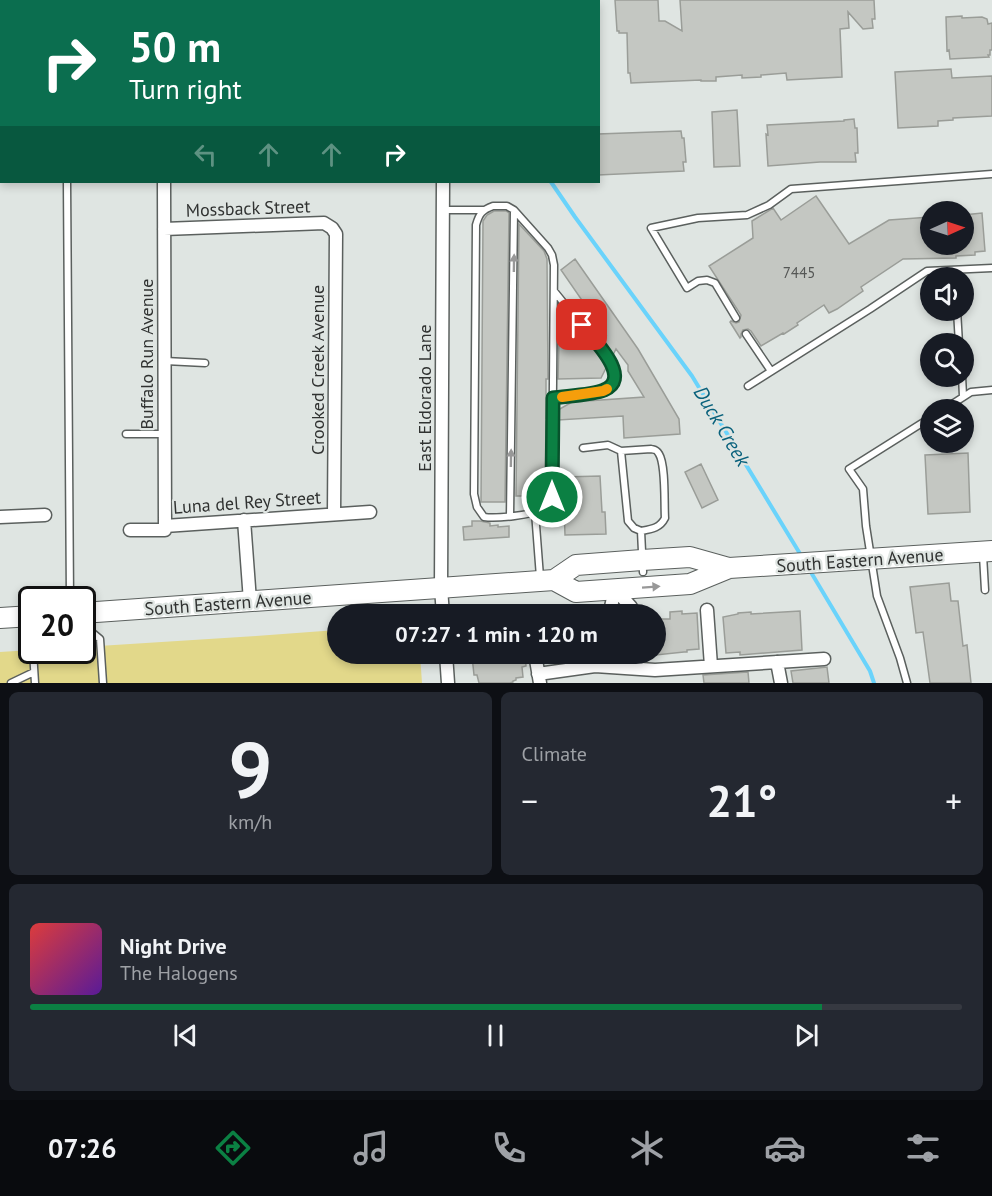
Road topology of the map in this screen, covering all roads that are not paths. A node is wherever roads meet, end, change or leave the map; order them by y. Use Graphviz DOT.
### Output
graph roads {
  1 [pos="992,174"];
  2 [pos="67,183"];
  3 [pos="164,183"];
  4 [pos="443,183"];
  5 [pos="442,210"];
  6 [pos="484,210"];
  7 [pos="514,210"];
  8 [pos="332,228"];
  9 [pos="164,229"];
  10 [pos="974,268"];
  11 [pos="992,268"];
  12 [pos="920,276"];
  13 [pos="554,290"];
  14 [pos="736,318"];
  15 [pos="746,334"];
  16 [pos="164,361"];
  17 [pos="205,363"];
  18 [pos="771,371"];
  19 [pos="748,386"];
  20 [pos="963,387"];
  21 [pos="992,390"];
  22 [pos="963,396"];
  23 [pos="553,398"];
  24 [pos="959,399"];
  25 [pos="920,424"];
  26 [pos="126,434"];
  27 [pos="165,434"];
  28 [pos="583,448"];
  29 [pos="621,451"];
  30 [pos="370,512"];
  31 [pos="535,512"];
  32 [pos="45,514"];
  33 [pos="334,514"];
  34 [pos="510,516"];
  35 [pos="0,517"];
  36 [pos="244,520"];
  37 [pos="165,526"];
  38 [pos="130,530"];
  39 [pos="641,531"];
  40 [pos="987,551"];
  41 [pos="872,559"];
  42 [pos="643,566"];
  43 [pos="729,568"];
  44 [pos="547,580"];
  45 [pos="70,586"];
  46 [pos="441,588"];
  47 [pos="615,590"];
  48 [pos="985,590"];
  49 [pos="250,601"];
  50 [pos="442,604"];
  51 [pos="612,604"];
  52 [pos="628,604"];
  53 [pos="707,610"];
  54 [pos="96,611"];
  55 [pos="18,617"];
  56 [pos="0,618"];
  57 [pos="96,636"];
  58 [pos="824,659"];
  59 [pos="777,662"];
  60 [pos="34,664"];
  61 [pos="447,664"];
  62 [pos="621,664"];
  63 [pos="623,664"];
  64 [pos="711,666"];
  65 [pos="622,667"];
  66 [pos="34,672"];
  67 [pos="539,678"];
  68 [pos="11,683"];
  69 [pos="35,683"];
  70 [pos="103,683"];
  71 [pos="448,683"];
  72 [pos="781,683"];
  73 [pos="907,683"];
  1 -- 14 [label="lane"];
  2 -- 45 [label="lane"];
  3 -- 9 [label="street, Buffalo Run Avenue"];
  4 -- 5 [label="street, East Eldorado Lane"];
  5 -- 6 [label="lane"];
  5 -- 46 [label="street, East Eldorado Lane"];
  6 -- 7 [label="lane"];
  6 -- 34 [label="lane"];
  7 -- 13 [label="lane"];
  34 -- 7 [label="lane, one-way"];
  8 -- 9 [label="street, Mossback Street"];
  8 -- 33 [label="street, Crooked Creek Avenue"];
  9 -- 16 [label="street, Buffalo Run Avenue"];
  10 -- 11 [label="lane"];
  12 -- 18 [label="lane"];
  13 -- 23 [label="lane"];
  13 -- 23 [label="lane"];
  15 -- 18 [label="lane"];
  16 -- 17 [label="lane"];
  16 -- 27 [label="street, Buffalo Run Avenue"];
  18 -- 19 [label="lane"];
  20 -- 22 [label="lane"];
  21 -- 22 [label="lane"];
  22 -- 24 [label="lane"];
  23 -- 31 [label="lane"];
  25 -- 41 [label="lane"];
  26 -- 27 [label="lane"];
  27 -- 37 [label="street, Buffalo Run Avenue"];
  28 -- 29 [label="lane"];
  29 -- 39 [label="lane"];
  29 -- 39 [label="lane"];
  30 -- 33 [label="street, Luna del Rey Street"];
  31 -- 34 [label="lane"];
  31 -- 44 [label="lane"];
  32 -- 35 [label="street"];
  33 -- 36 [label="street, Luna del Rey Street"];
  36 -- 37 [label="street, Luna del Rey Street"];
  36 -- 49 [label="street"];
  37 -- 38 [label="street, Luna del Rey Street"];
  39 -- 42 [label="lane"];
  40 -- 41 [label="main road, South Eastern Avenue"];
  40 -- 48 [label="lane"];
  41 -- 43 [label="main road, South Eastern Avenue"];
  41 -- 73 [label="lane"];
  42 -- 43 [label="main road, South Eastern Avenue"];
  42 -- 44 [label="main road, South Eastern Avenue"];
  42 -- 47 [label="main road"];
  47 -- 43 [label="main road, South Eastern Avenue, one-way"];
  44 -- 46 [label="main road, South Eastern Avenue"];
  44 -- 47 [label="main road, South Eastern Avenue"];
  46 -- 49 [label="main road, South Eastern Avenue"];
  46 -- 50 [label="street, East Eldorado Lane"];
  47 -- 51 [label="street"];
  47 -- 52 [label="street"];
  49 -- 54 [label="main road, South Eastern Avenue"];
  53 -- 64 [label="street"];
  55 -- 56 [label="main road"];
  57 -- 70 [label="lane"];
  58 -- 59 [label="street"];
  59 -- 64 [label="street"];
  59 -- 72 [label="street"];
  60 -- 66 [label="lane"];
  61 -- 71 [label="street"];
  62 -- 65 [label="street"];
  63 -- 65 [label="street"];
  64 -- 65 [label="street"];
  65 -- 67 [label="street"];
  66 -- 68 [label="lane"];
  66 -- 69 [label="lane"];
}
